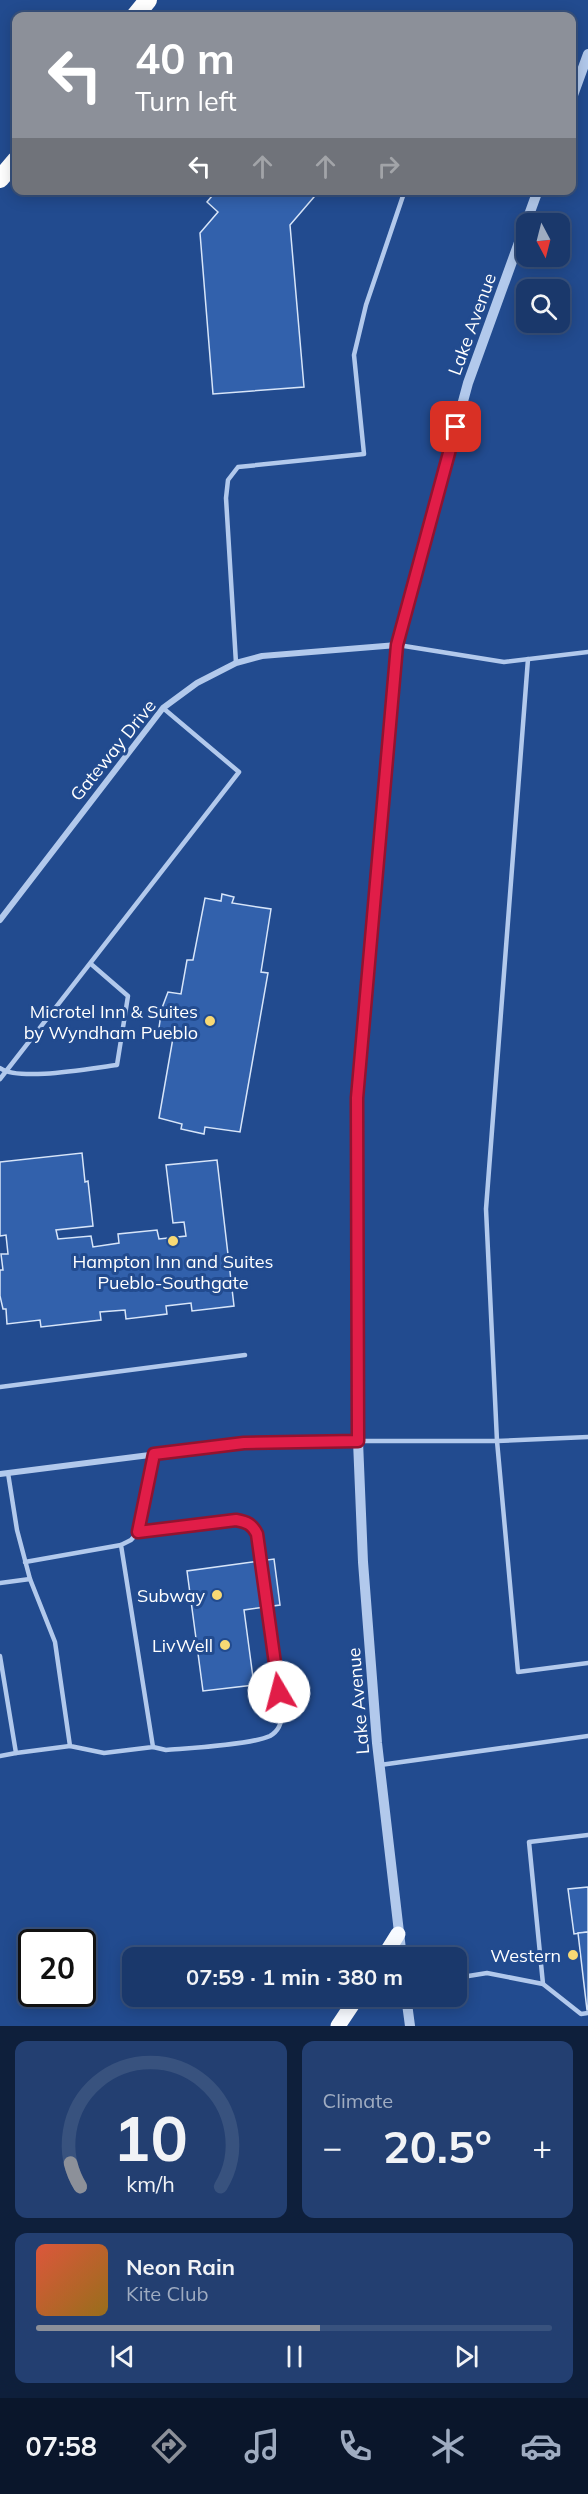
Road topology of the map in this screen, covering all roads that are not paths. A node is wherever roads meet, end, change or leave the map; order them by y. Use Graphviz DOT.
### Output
graph roads {
  1 [pos="148,0"];
  2 [pos="138,12"];
  3 [pos="588,54"];
  4 [pos="576,84"];
  5 [pos="12,165"];
  6 [pos="0,179"];
  7 [pos="403,195"];
  8 [pos="536,195"];
  9 [pos="397,645"];
  10 [pos="588,652"];
  11 [pos="528,659"];
  12 [pos="236,663"];
  13 [pos="163,708"];
  14 [pos="0,920"];
  15 [pos="91,964"];
  16 [pos="0,1068"];
  17 [pos="5,1072"];
  18 [pos="0,1078"];
  19 [pos="245,1355"];
  20 [pos="0,1387"];
  21 [pos="588,1437"];
  22 [pos="358,1441"];
  23 [pos="497,1441"];
  24 [pos="154,1454"];
  25 [pos="8,1473"];
  26 [pos="0,1474"];
  27 [pos="138,1532"];
  28 [pos="121,1545"];
  29 [pos="25,1562"];
  30 [pos="30,1579"];
  31 [pos="0,1583"];
  32 [pos="0,1656"];
  33 [pos="588,1663"];
  34 [pos="588,1736"];
  35 [pos="70,1746"];
  36 [pos="153,1747"];
  37 [pos="16,1753"];
  38 [pos="0,1756"];
  39 [pos="380,1765"];
  40 [pos="588,1835"];
  41 [pos="399,1934"];
  42 [pos="390,1947"];
  43 [pos="401,1947"];
  44 [pos="467,1976"];
  45 [pos="543,1984"];
  46 [pos="351,2007"];
  47 [pos="407,2007"];
  48 [pos="588,2013"];
  49 [pos="338,2026"];
  50 [pos="410,2026"];
  1 -- 2 [label="highway"];
  3 -- 4 [label="street"];
  5 -- 6 [label="highway"];
  7 -- 12 [label="lane"];
  8 -- 9 [label="street, Lake Avenue"];
  9 -- 11 [label="lane"];
  9 -- 12 [label="street, Gateway Drive"];
  9 -- 22 [label="street, Lake Avenue"];
  10 -- 11 [label="lane"];
  11 -- 23 [label="lane"];
  12 -- 13 [label="street, Gateway Drive"];
  13 -- 14 [label="street, Gateway Drive"];
  13 -- 15 [label="lane"];
  15 -- 17 [label="lane"];
  15 -- 17 [label="lane"];
  16 -- 17 [label="lane"];
  17 -- 18 [label="lane"];
  19 -- 20 [label="lane"];
  21 -- 23 [label="lane"];
  22 -- 23 [label="lane"];
  22 -- 24 [label="street"];
  22 -- 39 [label="street, Lake Avenue"];
  23 -- 33 [label="lane"];
  24 -- 25 [label="street"];
  24 -- 27 [label="lane"];
  25 -- 26 [label="street"];
  25 -- 29 [label="lane"];
  27 -- 28 [label="lane"];
  27 -- 36 [label="lane"];
  28 -- 29 [label="lane"];
  28 -- 36 [label="lane"];
  29 -- 30 [label="lane"];
  30 -- 31 [label="lane"];
  30 -- 35 [label="lane"];
  32 -- 37 [label="lane"];
  34 -- 39 [label="lane"];
  35 -- 36 [label="lane"];
  35 -- 37 [label="lane"];
  37 -- 38 [label="lane"];
  39 -- 41 [label="street, Lake Avenue"];
  40 -- 45 [label="lane"];
  41 -- 42 [label="main road"];
  41 -- 43 [label="street, Lake Avenue"];
  44 -- 45 [label="lane"];
  45 -- 48 [label="lane"];
  46 -- 49 [label="main road"];
  47 -- 50 [label="street"];
}
